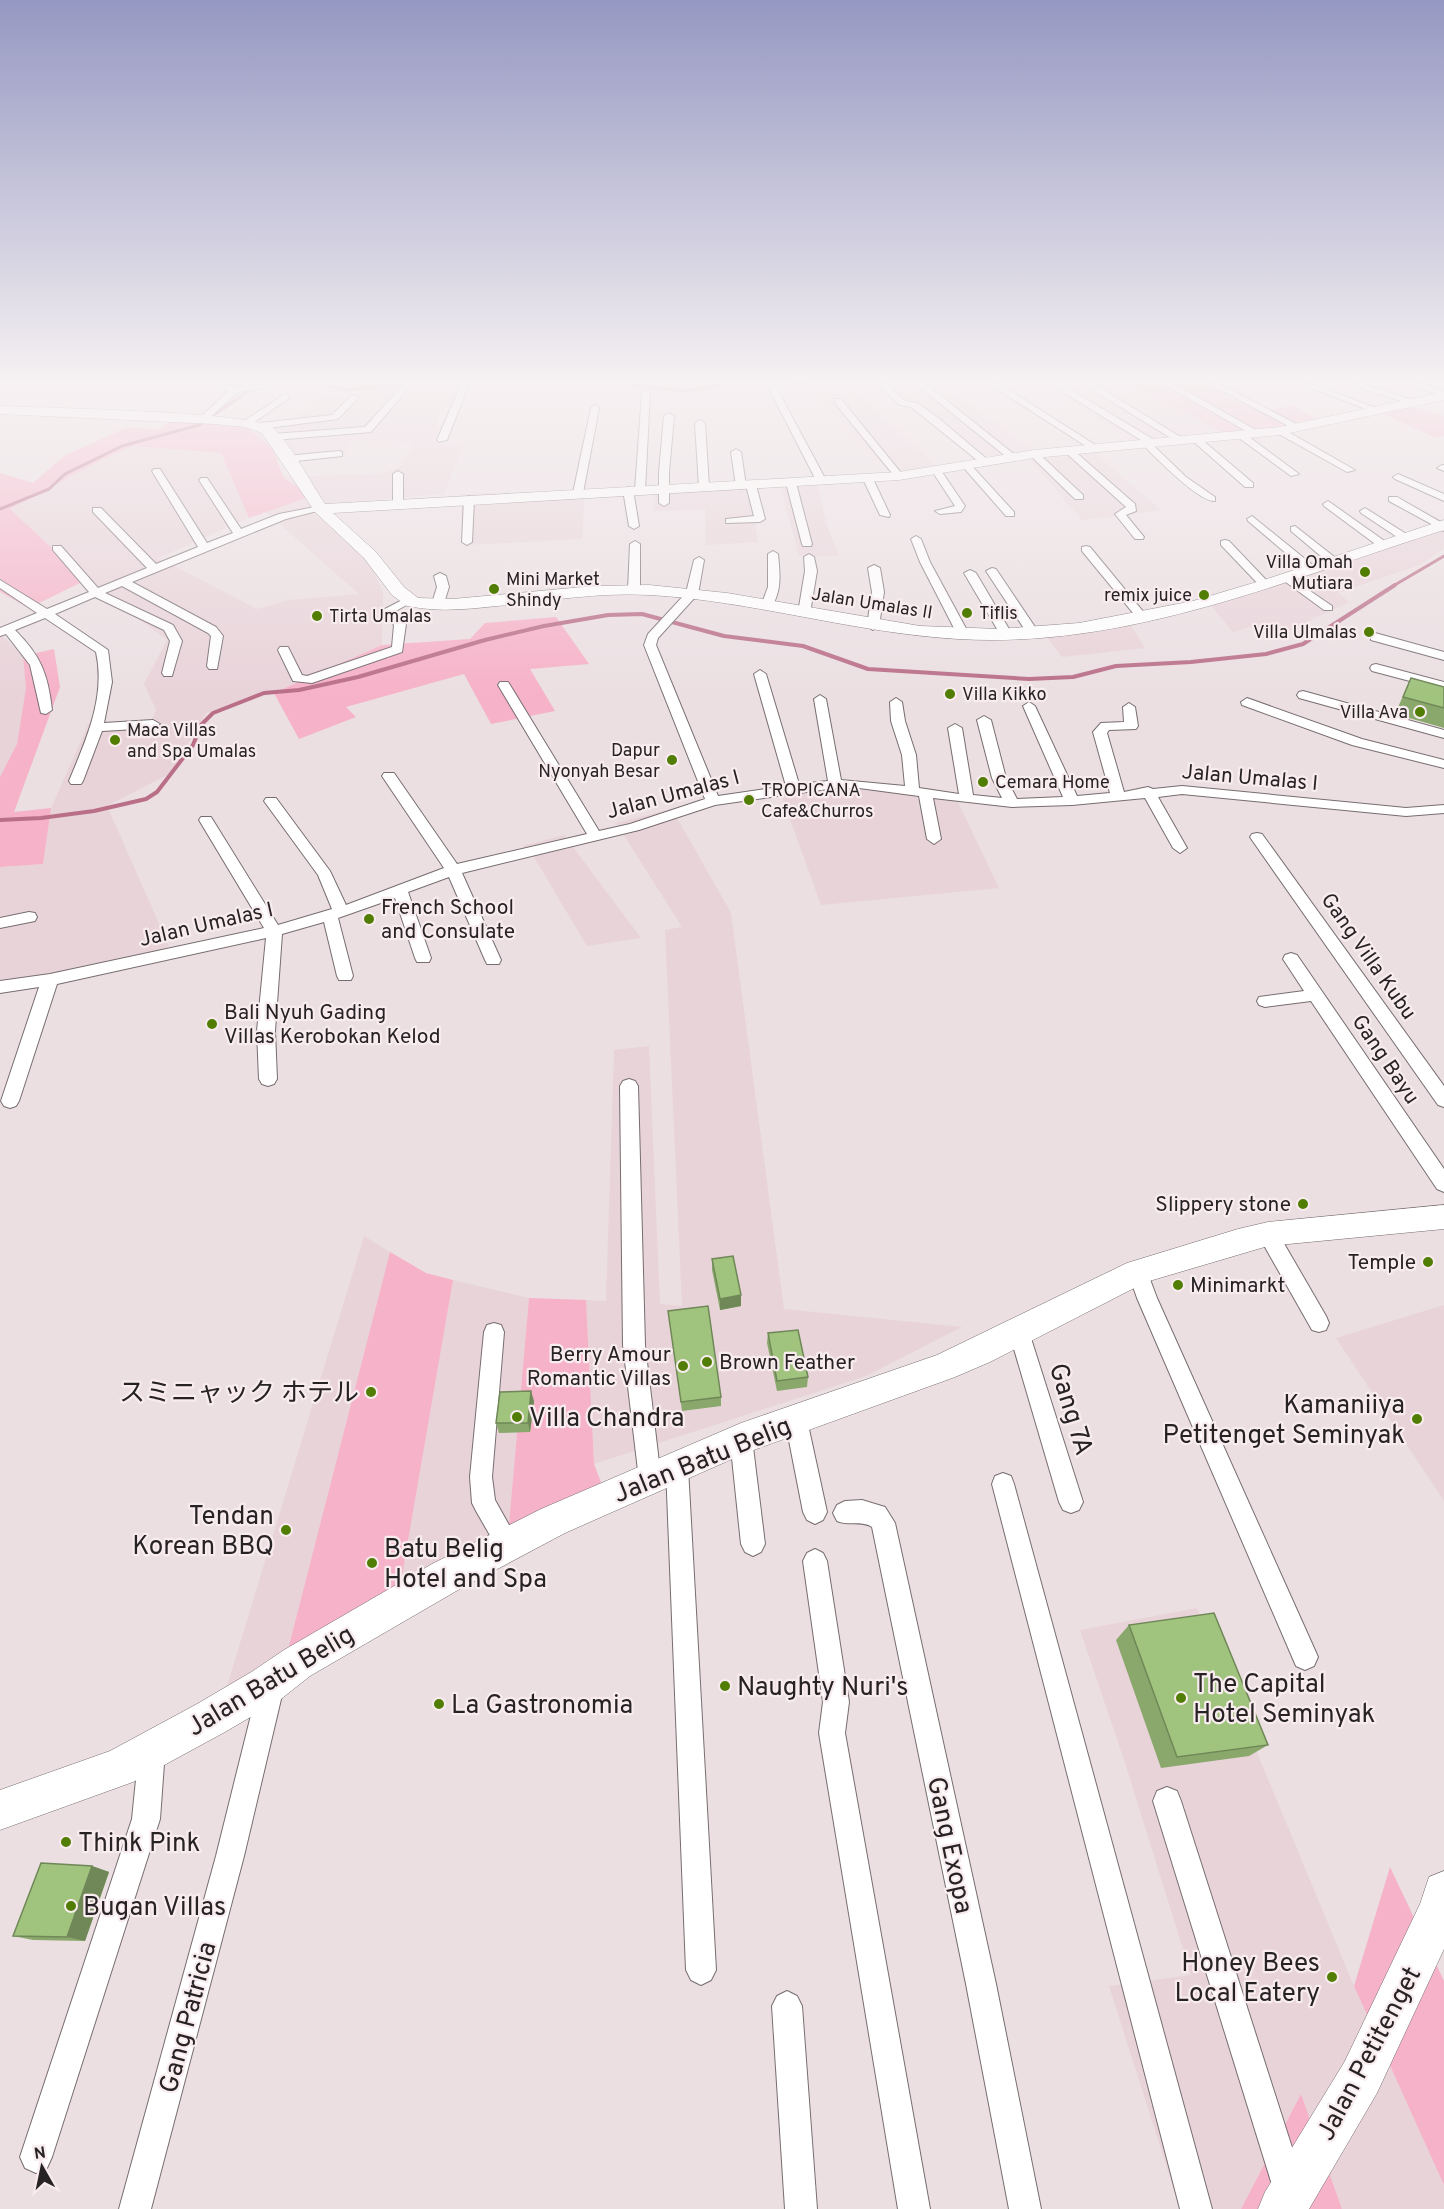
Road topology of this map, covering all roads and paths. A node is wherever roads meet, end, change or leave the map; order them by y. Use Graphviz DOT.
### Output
graph roads {
  1 [pos="167,487"];
  2 [pos="209,487"];
  3 [pos="306,487"];
  4 [pos="398,487"];
  5 [pos="579,487"];
  6 [pos="664,487"];
  7 [pos="704,487"];
  8 [pos="747,487"];
  9 [pos="792,487"];
  10 [pos="872,487"];
  11 [pos="948,487"];
  12 [pos="986,487"];
  13 [pos="1069,487"];
  14 [pos="1109,487"];
  15 [pos="1197,487"];
  16 [pos="1420,487"];
  17 [pos="634,490"];
  18 [pos="578,493"];
  19 [pos="663,496"];
  20 [pos="1079,497"];
  21 [pos="469,498"];
  22 [pos="1444,498"];
  23 [pos="1211,499"];
  24 [pos="1393,499"];
  25 [pos="398,503"];
  26 [pos="1328,504"];
  27 [pos="320,509"];
  28 [pos="97,510"];
  29 [pos="940,511"];
  30 [pos="1365,511"];
  31 [pos="1010,514"];
  32 [pos="885,515"];
  33 [pos="1252,519"];
  34 [pos="730,521"];
  35 [pos="634,526"];
  36 [pos="1443,526"];
  37 [pos="1295,529"];
  38 [pos="239,534"];
  39 [pos="1139,537"];
  40 [pos="1404,537"];
  41 [pos="916,539"];
  42 [pos="467,542"];
  43 [pos="1225,543"];
  44 [pos="635,544"];
  45 [pos="807,544"];
  46 [pos="1382,544"];
  47 [pos="57,548"];
  48 [pos="204,548"];
  49 [pos="1086,549"];
  50 [pos="773,554"];
  51 [pos="809,556"];
  52 [pos="699,560"];
  53 [pos="1333,561"];
  54 [pos="874,568"];
  55 [pos="154,569"];
  56 [pos="1311,569"];
  57 [pos="992,571"];
  58 [pos="970,573"];
  59 [pos="440,576"];
  60 [pos="1287,578"];
  61 [pos="123,582"];
  62 [pos="0,583"];
  63 [pos="1265,585"];
  64 [pos="634,590"];
  65 [pos="96,593"];
  66 [pos="692,594"];
  67 [pos="408,600"];
  68 [pos="438,603"];
  69 [pos="767,606"];
  70 [pos="1328,608"];
  71 [pos="804,612"];
  72 [pos="46,613"];
  73 [pos="1142,617"];
  74 [pos="873,626"];
  75 [pos="4,630"];
  76 [pos="1033,633"];
  77 [pos="963,634"];
  78 [pos="1006,634"];
  79 [pos="1375,637"];
  80 [pos="284,650"];
  81 [pos="1444,656"];
  82 [pos="213,666"];
  83 [pos="1376,668"];
  84 [pos="168,673"];
  85 [pos="760,674"];
  86 [pos="504,685"];
  87 [pos="1444,686"];
  88 [pos="1303,695"];
  89 [pos="820,699"];
  90 [pos="896,702"];
  91 [pos="1247,702"];
  92 [pos="1029,706"];
  93 [pos="1129,707"];
  94 [pos="46,710"];
  95 [pos="984,720"];
  96 [pos="153,724"];
  97 [pos="97,727"];
  98 [pos="955,728"];
  99 [pos="1444,734"];
  100 [pos="1444,764"];
  101 [pos="389,776"];
  102 [pos="76,781"];
  103 [pos="835,784"];
  104 [pos="794,789"];
  105 [pos="919,792"];
  106 [pos="1148,792"];
  107 [pos="1118,795"];
  108 [pos="967,799"];
  109 [pos="271,801"];
  110 [pos="713,801"];
  111 [pos="1072,801"];
  112 [pos="1012,803"];
  113 [pos="1444,809"];
  114 [pos="207,820"];
  115 [pos="596,837"];
  116 [pos="1257,837"];
  117 [pos="934,839"];
  118 [pos="1180,848"];
  119 [pos="453,870"];
  120 [pos="400,890"];
  121 [pos="335,913"];
  122 [pos="29,917"];
  123 [pos="0,923"];
  124 [pos="274,931"];
  125 [pos="423,958"];
  126 [pos="1291,959"];
  127 [pos="493,960"];
  128 [pos="345,976"];
  129 [pos="50,980"];
  130 [pos="0,987"];
  131 [pos="1316,995"];
  132 [pos="1265,1001"];
  133 [pos="268,1079"];
  134 [pos="629,1086"];
  135 [pos="1444,1100"];
  136 [pos="10,1101"];
  137 [pos="1444,1184"];
  138 [pos="1444,1217"];
  139 [pos="1268,1234"];
  140 [pos="1138,1272"];
  141 [pos="1319,1323"];
  142 [pos="494,1332"];
  143 [pos="1019,1332"];
  144 [pos="796,1420"];
  145 [pos="741,1439"];
  146 [pos="663,1474"];
  147 [pos="1003,1484"];
  148 [pos="1071,1502"];
  149 [pos="815,1512"];
  150 [pos="845,1513"];
  151 [pos="507,1543"];
  152 [pos="753,1544"];
  153 [pos="815,1561"];
  154 [pos="1305,1657"];
  155 [pos="267,1685"];
  156 [pos="152,1750"];
  157 [pos="1167,1801"];
  158 [pos="0,1810"];
  159 [pos="1443,1904"];
  160 [pos="701,1970"];
  161 [pos="787,2006"];
  162 [pos="36,2157"];
  163 [pos="1286,2201"];
  164 [pos="135,2209"];
  165 [pos="801,2209"];
  166 [pos="914,2209"];
  167 [pos="1025,2209"];
  168 [pos="1196,2209"];
  1 -- 48 [label="street"];
  2 -- 38 [label="street"];
  3 -- 27 [label="street"];
  4 -- 25 [label="street"];
  5 -- 18 [label="street"];
  6 -- 19 [label="street"];
  7 -- 19 [label="street"];
  8 -- 34 [label="street"];
  9 -- 45 [label="street"];
  10 -- 32 [label="street"];
  11 -- 29 [label="street"];
  12 -- 31 [label="street"];
  13 -- 20 [label="street"];
  14 -- 39 [label="street"];
  15 -- 23 [label="street"];
  16 -- 22 [label="street"];
  17 -- 18 [label="street"];
  17 -- 19 [label="street"];
  17 -- 35 [label="street"];
  18 -- 21 [label="street"];
  21 -- 25 [label="street"];
  21 -- 42 [label="street"];
  24 -- 36 [label="street"];
  25 -- 27 [label="street"];
  26 -- 46 [label="street"];
  27 -- 38 [label="street"];
  27 -- 67 [label="street"];
  28 -- 55 [label="street"];
  30 -- 40 [label="street"];
  33 -- 56 [label="street"];
  36 -- 40 [label="street, Jalan Umalas II"];
  37 -- 53 [label="street"];
  38 -- 48 [label="street"];
  40 -- 46 [label="street, Jalan Umalas II"];
  41 -- 77 [label="street"];
  43 -- 63 [label="street"];
  44 -- 64 [label="street"];
  46 -- 53 [label="street, Jalan Umalas II"];
  47 -- 65 [label="street"];
  48 -- 55 [label="street"];
  49 -- 73 [label="street"];
  50 -- 69 [label="street"];
  51 -- 71 [label="street"];
  52 -- 66 [label="street"];
  53 -- 56 [label="street, Jalan Umalas II"];
  54 -- 74 [label="street"];
  55 -- 61 [label="street"];
  56 -- 60 [label="street, Jalan Umalas II"];
  57 -- 76 [label="street"];
  58 -- 78 [label="street"];
  59 -- 68 [label="street"];
  60 -- 63 [label="street, Jalan Umalas II"];
  60 -- 70 [label="street"];
  61 -- 65 [label="street"];
  61 -- 82 [label="street"];
  62 -- 72 [label="street"];
  63 -- 73 [label="street, Jalan Umalas II"];
  64 -- 66 [label="street, Jalan Umalas II"];
  64 -- 68 [label="street, Jalan Umalas II"];
  65 -- 72 [label="street"];
  65 -- 84 [label="street"];
  66 -- 69 [label="street, Jalan Umalas II"];
  66 -- 110 [label="street"];
  67 -- 68 [label="street, Jalan Umalas II"];
  67 -- 80 [label="street"];
  69 -- 71 [label="street, Jalan Umalas II"];
  71 -- 74 [label="street, Jalan Umalas II"];
  72 -- 75 [label="street"];
  72 -- 97 [label="street"];
  73 -- 76 [label="street, Jalan Umalas II"];
  74 -- 77 [label="street, Jalan Umalas II"];
  75 -- 94 [label="street"];
  76 -- 78 [label="street, Jalan Umalas II"];
  77 -- 78 [label="street, Jalan Umalas II"];
  79 -- 81 [label="street"];
  83 -- 87 [label="street"];
  85 -- 104 [label="street"];
  86 -- 115 [label="street"];
  88 -- 99 [label="street"];
  89 -- 103 [label="street"];
  90 -- 105 [label="street"];
  91 -- 100 [label="street"];
  92 -- 111 [label="street"];
  93 -- 107 [label="street"];
  95 -- 112 [label="street"];
  96 -- 97 [label="street"];
  97 -- 102 [label="street"];
  98 -- 108 [label="street"];
  101 -- 119 [label="street"];
  103 -- 104 [label="street, Jalan Umalas I"];
  103 -- 105 [label="street, Jalan Umalas I"];
  104 -- 110 [label="street, Jalan Umalas I"];
  105 -- 108 [label="street, Jalan Umalas I"];
  105 -- 117 [label="street"];
  106 -- 107 [label="street, Jalan Umalas I"];
  106 -- 113 [label="street, Jalan Umalas I"];
  106 -- 118 [label="street"];
  107 -- 111 [label="street, Jalan Umalas I"];
  108 -- 112 [label="street, Jalan Umalas I"];
  109 -- 121 [label="street"];
  110 -- 115 [label="street, Jalan Umalas I"];
  111 -- 112 [label="street, Jalan Umalas I"];
  114 -- 124 [label="street"];
  115 -- 119 [label="street, Jalan Umalas I"];
  116 -- 135 [label="street, Gang Villa Kubu"];
  119 -- 120 [label="street, Jalan Umalas I"];
  119 -- 127 [label="street"];
  120 -- 121 [label="street, Jalan Umalas I"];
  120 -- 125 [label="street"];
  121 -- 124 [label="street, Jalan Umalas I"];
  121 -- 128 [label="street"];
  122 -- 123 [label="street"];
  124 -- 129 [label="street, Jalan Umalas I"];
  124 -- 133 [label="street"];
  126 -- 131 [label="street, Gang Bayu"];
  129 -- 130 [label="street, Jalan Umalas I"];
  129 -- 136 [label="street"];
  131 -- 132 [label="street"];
  131 -- 137 [label="street, Gang Bayu"];
  134 -- 146 [label="street"];
  138 -- 139 [label="street, Jalan Batu Belig"];
  139 -- 140 [label="street, Jalan Batu Belig"];
  139 -- 141 [label="street"];
  140 -- 143 [label="street, Jalan Batu Belig"];
  140 -- 154 [label="street"];
  142 -- 151 [label="street"];
  143 -- 144 [label="street, Jalan Batu Belig"];
  143 -- 148 [label="street, Gang 7A"];
  144 -- 145 [label="street, Jalan Batu Belig"];
  144 -- 149 [label="street"];
  145 -- 146 [label="street, Jalan Batu Belig"];
  145 -- 152 [label="street"];
  146 -- 151 [label="street, Jalan Batu Belig"];
  146 -- 160 [label="street"];
  147 -- 168 [label="street"];
  150 -- 167 [label="street, Gang Exopa"];
  151 -- 155 [label="street, Jalan Batu Belig"];
  153 -- 166 [label="street"];
  155 -- 156 [label="street, Jalan Batu Belig"];
  155 -- 164 [label="street, Gang Patricia"];
  156 -- 158 [label="street, Jalan Batu Belig"];
  156 -- 162 [label="street"];
  157 -- 163 [label="street"];
  159 -- 163 [label="street, Jalan Petitenget"];
  161 -- 165 [label="street"];
}
